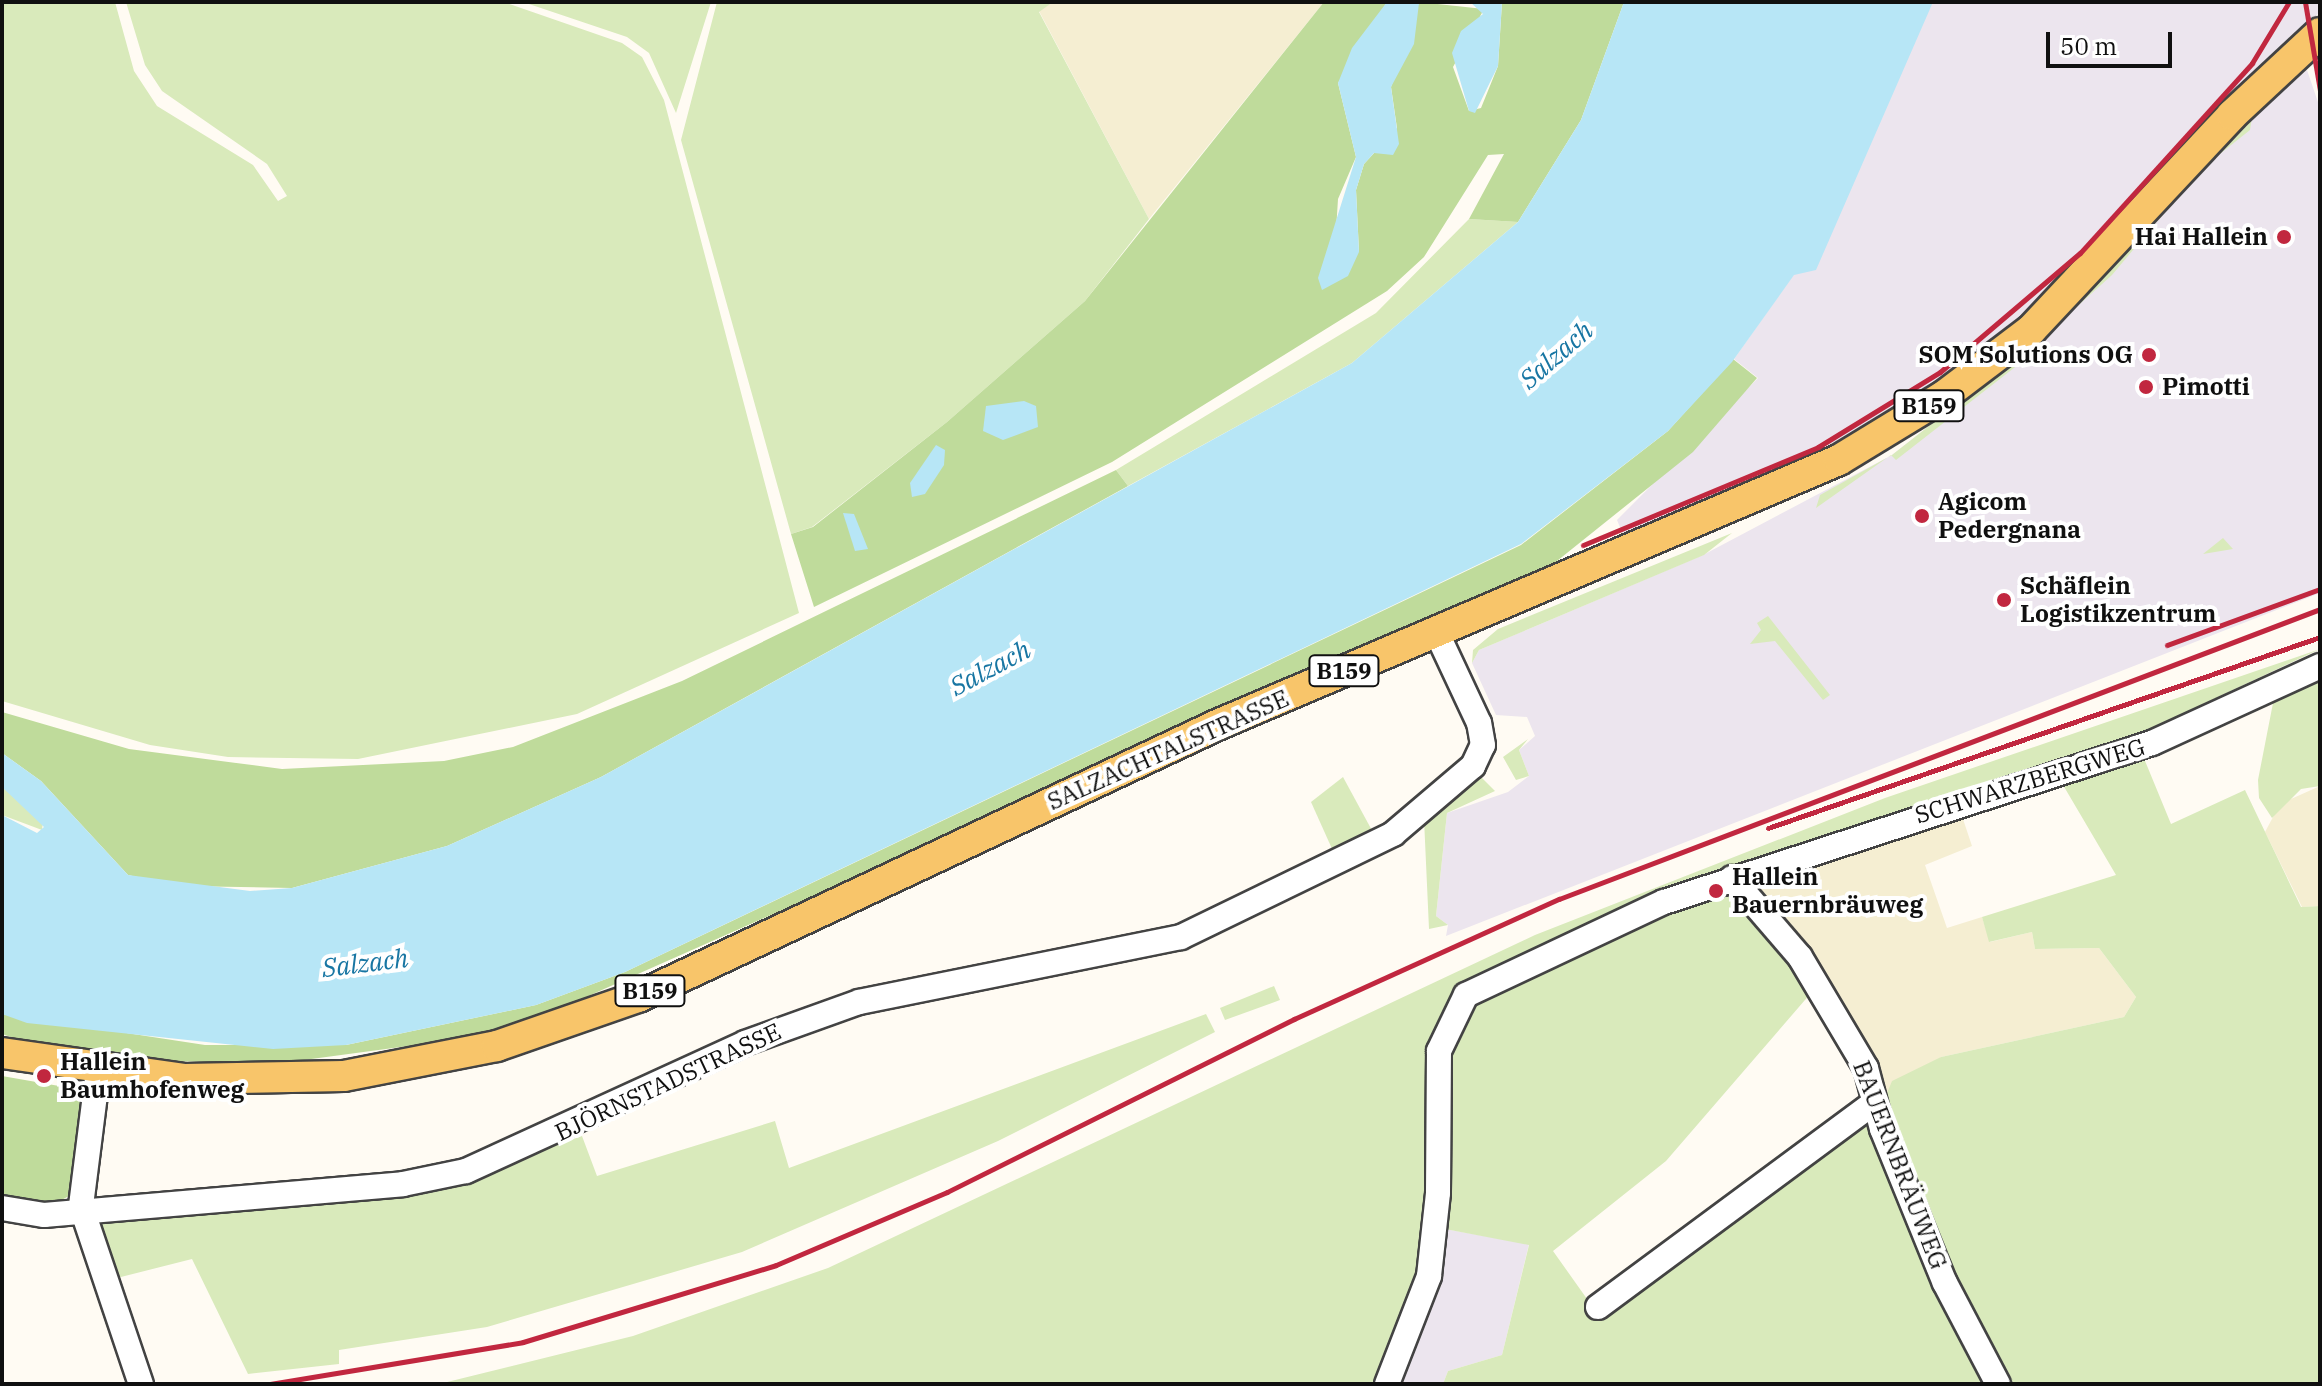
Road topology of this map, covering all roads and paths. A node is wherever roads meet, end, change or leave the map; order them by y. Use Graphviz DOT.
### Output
graph roads {
  1 [pos="2320,33"];
  2 [pos="1436,631"];
  3 [pos="2320,666"];
  4 [pos="1732,878"];
  5 [pos="2,1053"];
  6 [pos="98,1071"];
  7 [pos="1874,1103"];
  8 [pos="81,1206"];
  9 [pos="2,1208"];
  10 [pos="1598,1307"];
  11 [pos="141,1384"];
  12 [pos="1387,1384"];
  13 [pos="1998,1384"];
  1 -- 2 [label="main road, SALZACHTALSTRASSE / B159"];
  2 -- 6 [label="main road, SALZACHTALSTRASSE / B159"];
  2 -- 8 [label="street, BJÖRNSTADSTRASSE"];
  3 -- 4 [label="street, SCHWARZBERGWEG"];
  4 -- 7 [label="street, BAUERNBRÄUWEG"];
  4 -- 12 [label="street, SCHWARZBERGWEG"];
  5 -- 6 [label="main road, SALZACHTALSTRASSE / B159"];
  6 -- 8 [label="street"];
  7 -- 10 [label="street"];
  7 -- 13 [label="street, BAUERNBRÄUWEG"];
  8 -- 9 [label="street, BJÖRNSTADSTRASSE"];
  8 -- 11 [label="street"];
}
